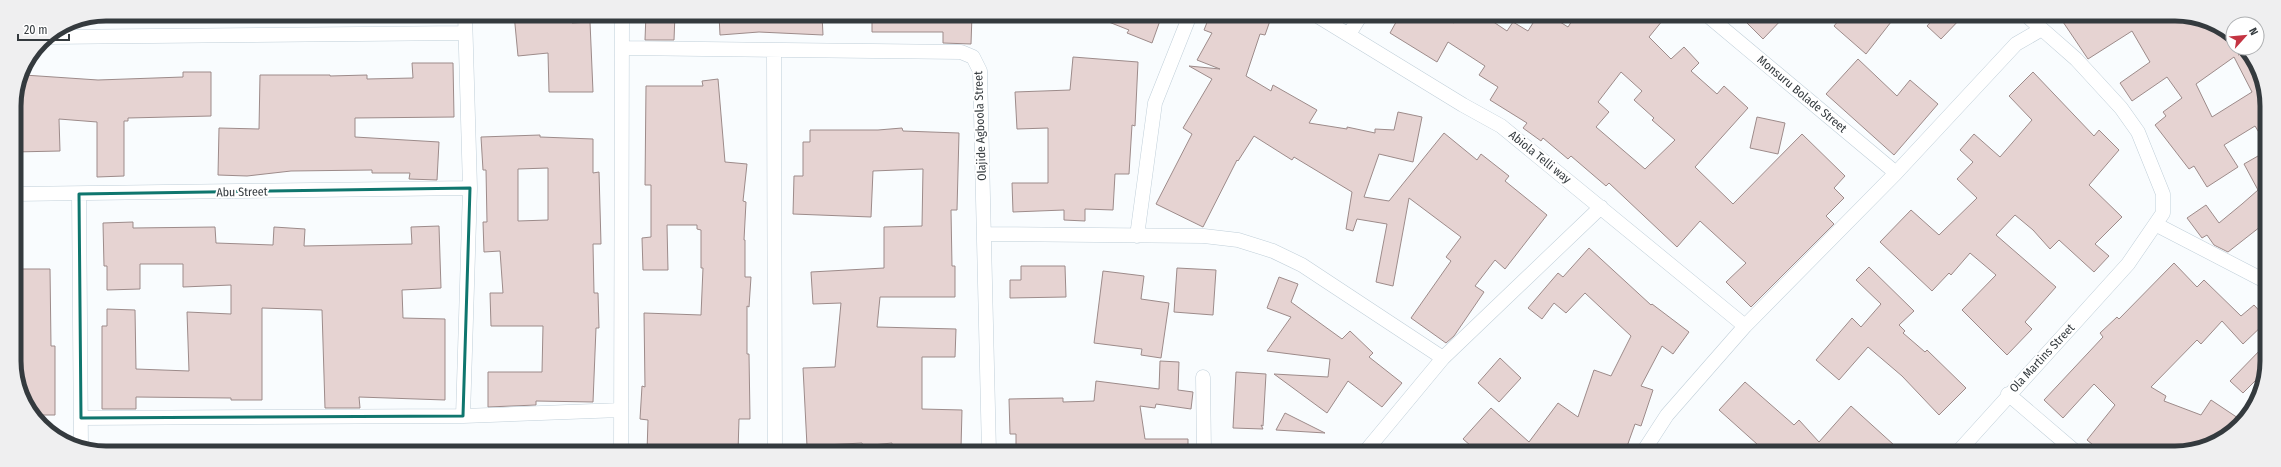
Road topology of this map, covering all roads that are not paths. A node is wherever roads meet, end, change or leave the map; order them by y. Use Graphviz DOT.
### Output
graph roads {
  1 [pos="465,21"];
  2 [pos="622,21"];
  3 [pos="1188,21"];
  4 [pos="1326,21"];
  5 [pos="1357,21"];
  6 [pos="1714,21"];
  7 [pos="2033,21"];
  8 [pos="2042,29"];
  9 [pos="465,33"];
  10 [pos="1349,34"];
  11 [pos="58,36"];
  12 [pos="623,48"];
  13 [pos="774,50"];
  14 [pos="1896,173"];
  15 [pos="470,188"];
  16 [pos="21,194"];
  17 [pos="79,194"];
  18 [pos="1601,207"];
  19 [pos="2157,225"];
  20 [pos="984,234"];
  21 [pos="1137,236"];
  22 [pos="2260,278"];
  23 [pos="1745,326"];
  24 [pos="1443,358"];
  25 [pos="1203,377"];
  26 [pos="2008,394"];
  27 [pos="621,410"];
  28 [pos="463,416"];
  29 [pos="81,418"];
  30 [pos="80,441"];
  31 [pos="621,446"];
  32 [pos="775,446"];
  33 [pos="988,446"];
  34 [pos="1204,446"];
  35 [pos="1370,446"];
  36 [pos="1647,446"];
  37 [pos="1963,446"];
  38 [pos="2069,446"];
  1 -- 9 [label="street"];
  2 -- 12 [label="street"];
  3 -- 21 [label="street"];
  4 -- 10 [label="street, Abiola Telli way"];
  5 -- 10 [label="street"];
  6 -- 14 [label="street, Monsuru Bolade Street"];
  7 -- 8 [label="street, Ola Martins Street"];
  8 -- 14 [label="street"];
  8 -- 19 [label="street, Ola Martins Street"];
  9 -- 11 [label="street"];
  9 -- 15 [label="street"];
  10 -- 18 [label="street, Abiola Telli way"];
  12 -- 13 [label="street, Olajide Agboola Street"];
  12 -- 27 [label="street"];
  13 -- 20 [label="street, Olajide Agboola Street"];
  13 -- 32 [label="street"];
  14 -- 23 [label="street"];
  15 -- 17 [label="street, Abu Street"];
  15 -- 28 [label="street"];
  16 -- 17 [label="street, Abu Street"];
  17 -- 29 [label="street"];
  18 -- 23 [label="street, Abiola Telli way"];
  18 -- 24 [label="street"];
  19 -- 22 [label="street"];
  19 -- 26 [label="street, Ola Martins Street"];
  20 -- 21 [label="street"];
  20 -- 33 [label="street, Olajide Agboola Street"];
  21 -- 24 [label="street"];
  23 -- 36 [label="street"];
  24 -- 35 [label="street"];
  25 -- 34 [label="street"];
  26 -- 37 [label="street, Ola Martins Street"];
  26 -- 38 [label="street"];
  27 -- 28 [label="street"];
  27 -- 31 [label="street"];
  28 -- 29 [label="street"];
  29 -- 30 [label="street"];
}
